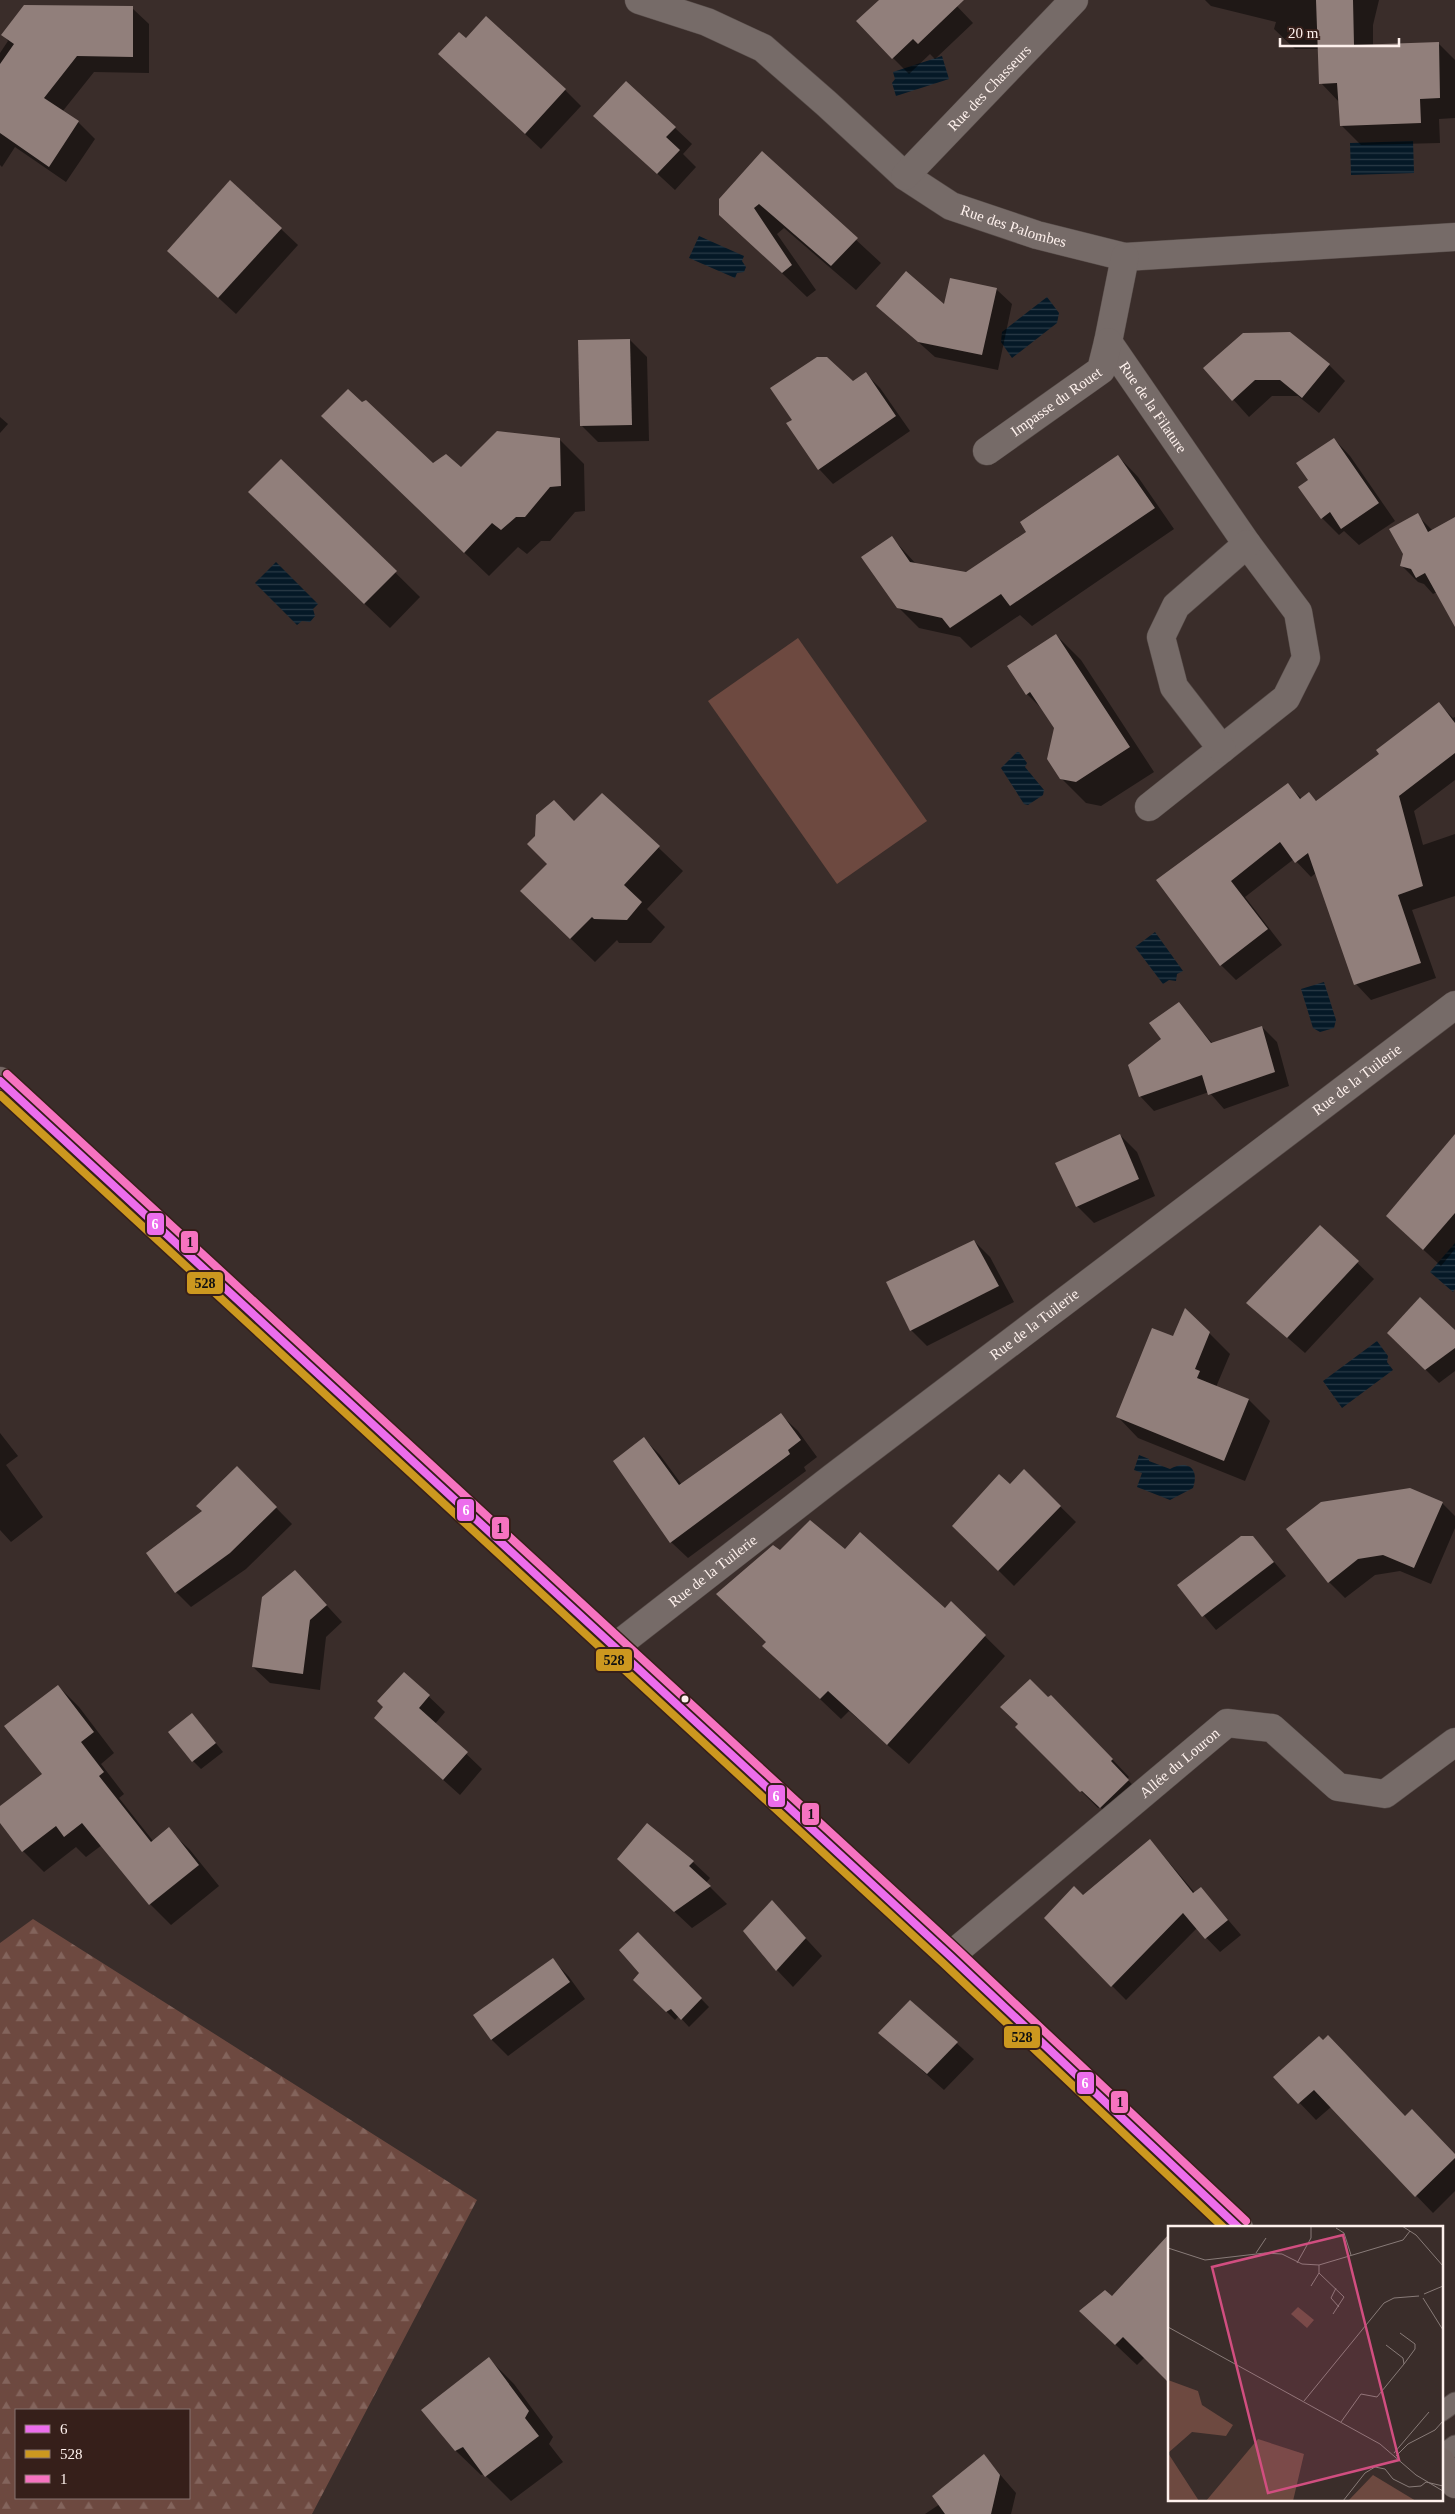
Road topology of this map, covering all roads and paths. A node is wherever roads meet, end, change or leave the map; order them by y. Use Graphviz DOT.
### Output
graph roads {
  1 [pos="639,0"];
  2 [pos="1074,0"];
  3 [pos="905,176"];
  4 [pos="1455,237"];
  5 [pos="1126,257"];
  6 [pos="1108,342"];
  7 [pos="987,451"];
  8 [pos="1247,544"];
  9 [pos="1222,748"];
  10 [pos="1149,807"];
  11 [pos="1455,1005"];
  12 [pos="0,1081"];
  13 [pos="615,1647"];
  14 [pos="1455,1742"];
  15 [pos="950,1956"];
  16 [pos="1237,2226"];
  17 [pos="1455,2402"];
  18 [pos="1442,2411"];
  19 [pos="1455,2445"];
  20 [pos="1442,2454"];
  21 [pos="1442,2464"];
  22 [pos="1455,2484"];
  1 -- 3 [label="street, Rue des Palombes"];
  2 -- 3 [label="street, Rue des Chasseurs"];
  3 -- 5 [label="street, Rue des Palombes"];
  4 -- 5 [label="street, Rue des Palombes"];
  5 -- 6 [label="street"];
  6 -- 7 [label="street, Impasse du Rouet"];
  6 -- 8 [label="street, Rue de la Filature"];
  8 -- 9 [label="street, Rue de la Filature"];
  8 -- 9 [label="street"];
  9 -- 10 [label="street, Rue de la Filature"];
  11 -- 13 [label="street, Rue de la Tuilerie"];
  12 -- 13 [label="main road"];
  13 -- 15 [label="main road"];
  14 -- 15 [label="street, Allée du Louron"];
  15 -- 16 [label="main road"];
  17 -- 18 [label="lane"];
  19 -- 20 [label="lane"];
  21 -- 22 [label="main road"];
}
